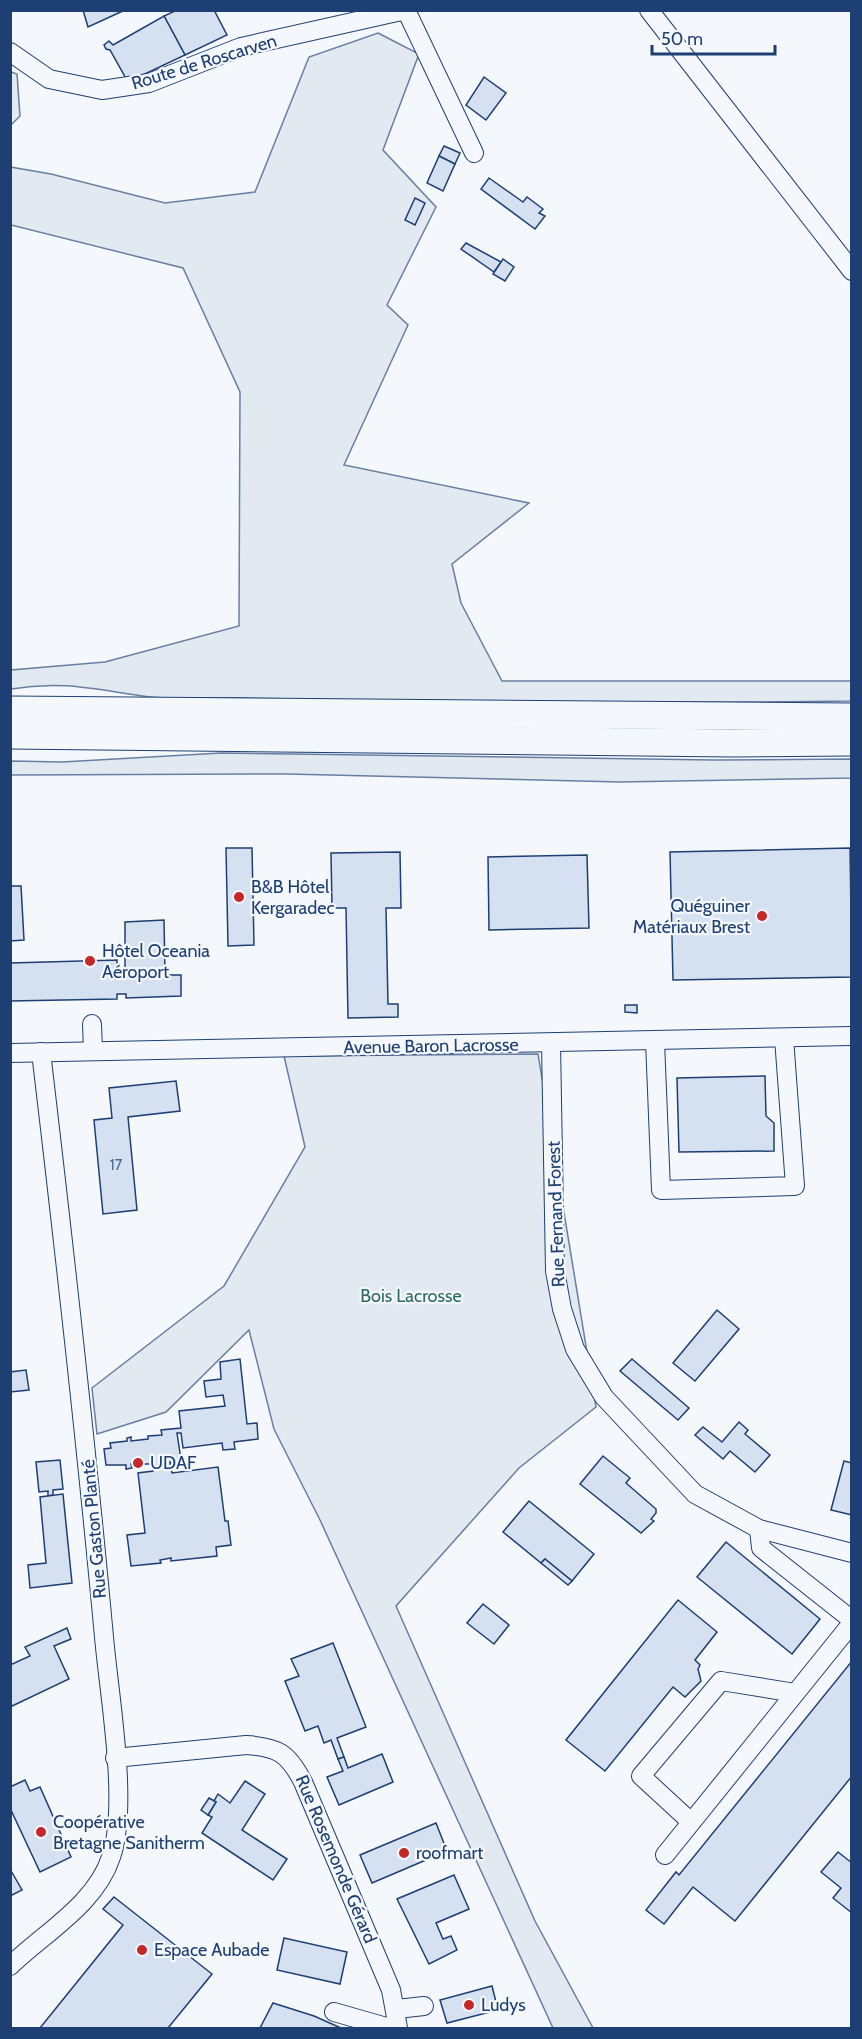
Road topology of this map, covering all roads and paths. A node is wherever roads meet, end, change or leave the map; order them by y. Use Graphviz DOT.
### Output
graph roads {
  1 [pos="405,10"];
  2 [pos="649,10"];
  3 [pos="10,52"];
  4 [pos="474,153"];
  5 [pos="852,271"];
  6 [pos="10,710"];
  7 [pos="852,717"];
  8 [pos="10,735"];
  9 [pos="852,742"];
  10 [pos="92,1024"];
  11 [pos="852,1036"];
  12 [pos="784,1038"];
  13 [pos="655,1041"];
  14 [pos="551,1044"];
  15 [pos="93,1051"];
  16 [pos="41,1052"];
  17 [pos="10,1053"];
  18 [pos="759,1528"];
  19 [pos="852,1553"];
  20 [pos="852,1621"];
  21 [pos="795,1693"];
  22 [pos="115,1758"];
  23 [pos="691,1822"];
  24 [pos="665,1855"];
  25 [pos="10,1966"];
  26 [pos="424,2006"];
  27 [pos="397,2008"];
  28 [pos="334,2012"];
  29 [pos="390,2028"];
  30 [pos="398,2028"];
  1 -- 3 [label="street, Route de Roscarven"];
  1 -- 4 [label="street"];
  2 -- 5 [label="street"];
  6 -- 7 [label="highway"];
  8 -- 9 [label="highway"];
  10 -- 15 [label="street"];
  11 -- 12 [label="street, Avenue Baron Lacrosse"];
  12 -- 13 [label="street, Avenue Baron Lacrosse"];
  12 -- 13 [label="street"];
  13 -- 14 [label="street, Avenue Baron Lacrosse"];
  14 -- 15 [label="street, Avenue Baron Lacrosse"];
  14 -- 18 [label="street, Rue Fernand Forest"];
  15 -- 16 [label="street, Avenue Baron Lacrosse"];
  16 -- 17 [label="street, Avenue Baron Lacrosse"];
  16 -- 22 [label="street, Rue Gaston Planté"];
  18 -- 19 [label="street, Rue Fernand Forest"];
  18 -- 20 [label="street"];
  20 -- 21 [label="street"];
  21 -- 23 [label="street"];
  21 -- 23 [label="street"];
  22 -- 25 [label="street, Rue Gaston Planté"];
  22 -- 27 [label="street, Rue Rosemonde Gérard"];
  23 -- 24 [label="street"];
  26 -- 27 [label="street"];
  27 -- 30 [label="street, Rue Rosemonde Gérard"];
  28 -- 29 [label="street"];
}
